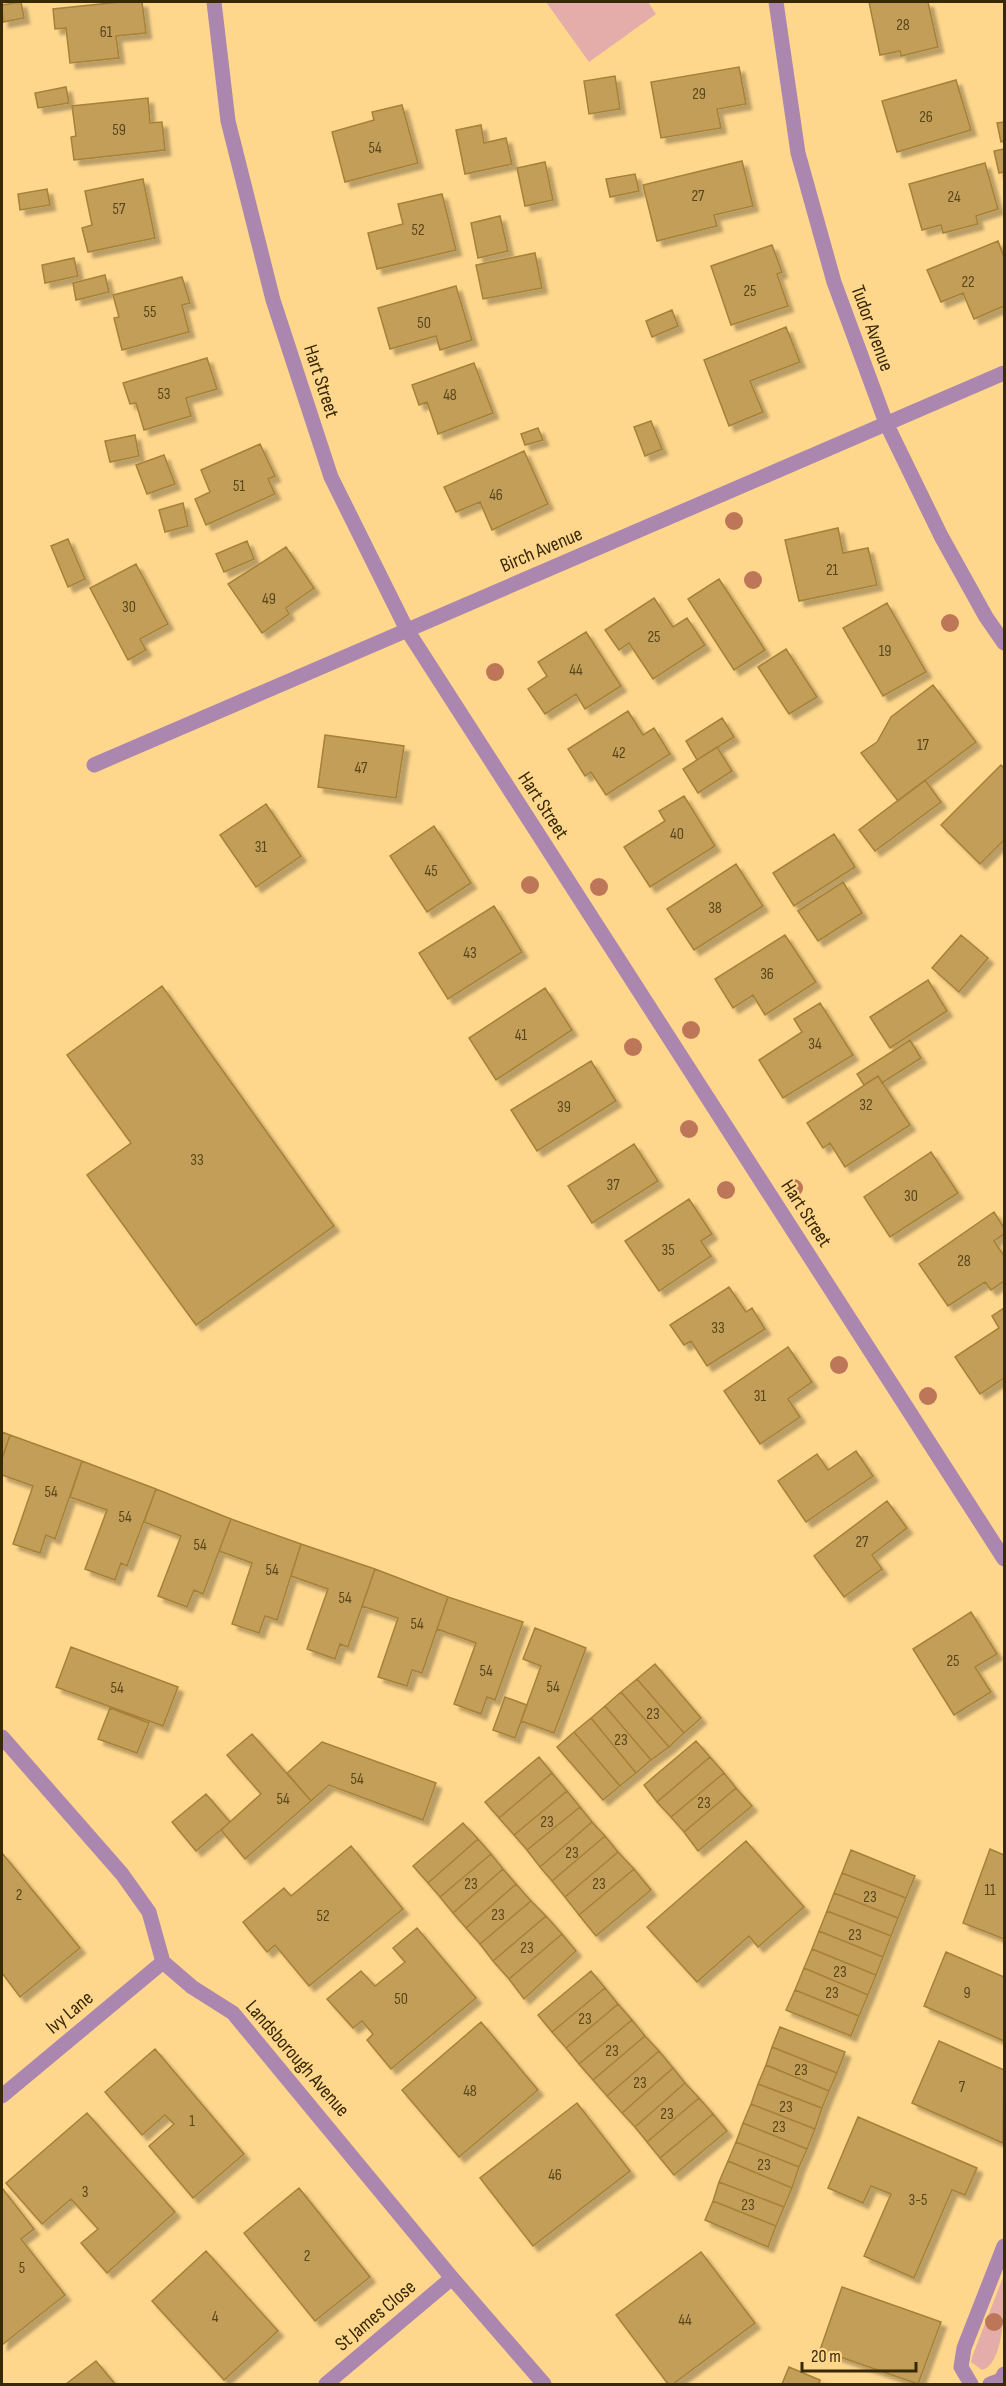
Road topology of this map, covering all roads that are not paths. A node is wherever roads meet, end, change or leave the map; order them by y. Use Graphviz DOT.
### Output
graph roads {
  1 [pos="214,2"];
  2 [pos="776,2"];
  3 [pos="1005,373"];
  4 [pos="886,423"];
  5 [pos="407,630"];
  6 [pos="1005,643"];
  7 [pos="94,765"];
  8 [pos="1005,1559"];
  9 [pos="2,1737"];
  10 [pos="164,1962"];
  11 [pos="2,2096"];
  12 [pos="1005,2246"];
  13 [pos="452,2278"];
  14 [pos="1005,2374"];
  15 [pos="326,2385"];
  16 [pos="544,2385"];
  17 [pos="971,2385"];
  18 [pos="990,2385"];
  1 -- 5 [label="street, Hart Street"];
  2 -- 4 [label="street, Tudor Avenue"];
  3 -- 4 [label="street, Birch Avenue"];
  4 -- 5 [label="street, Birch Avenue"];
  4 -- 6 [label="street, Tudor Avenue"];
  5 -- 7 [label="street, Birch Avenue"];
  5 -- 8 [label="street, Hart Street"];
  9 -- 10 [label="street, Landsborough Avenue"];
  10 -- 11 [label="street, Ivy Lane"];
  10 -- 13 [label="street, Landsborough Avenue"];
  12 -- 17 [label="street"];
  13 -- 15 [label="street, St James Close"];
  13 -- 16 [label="street, Landsborough Avenue"];
  14 -- 18 [label="street"];
}
